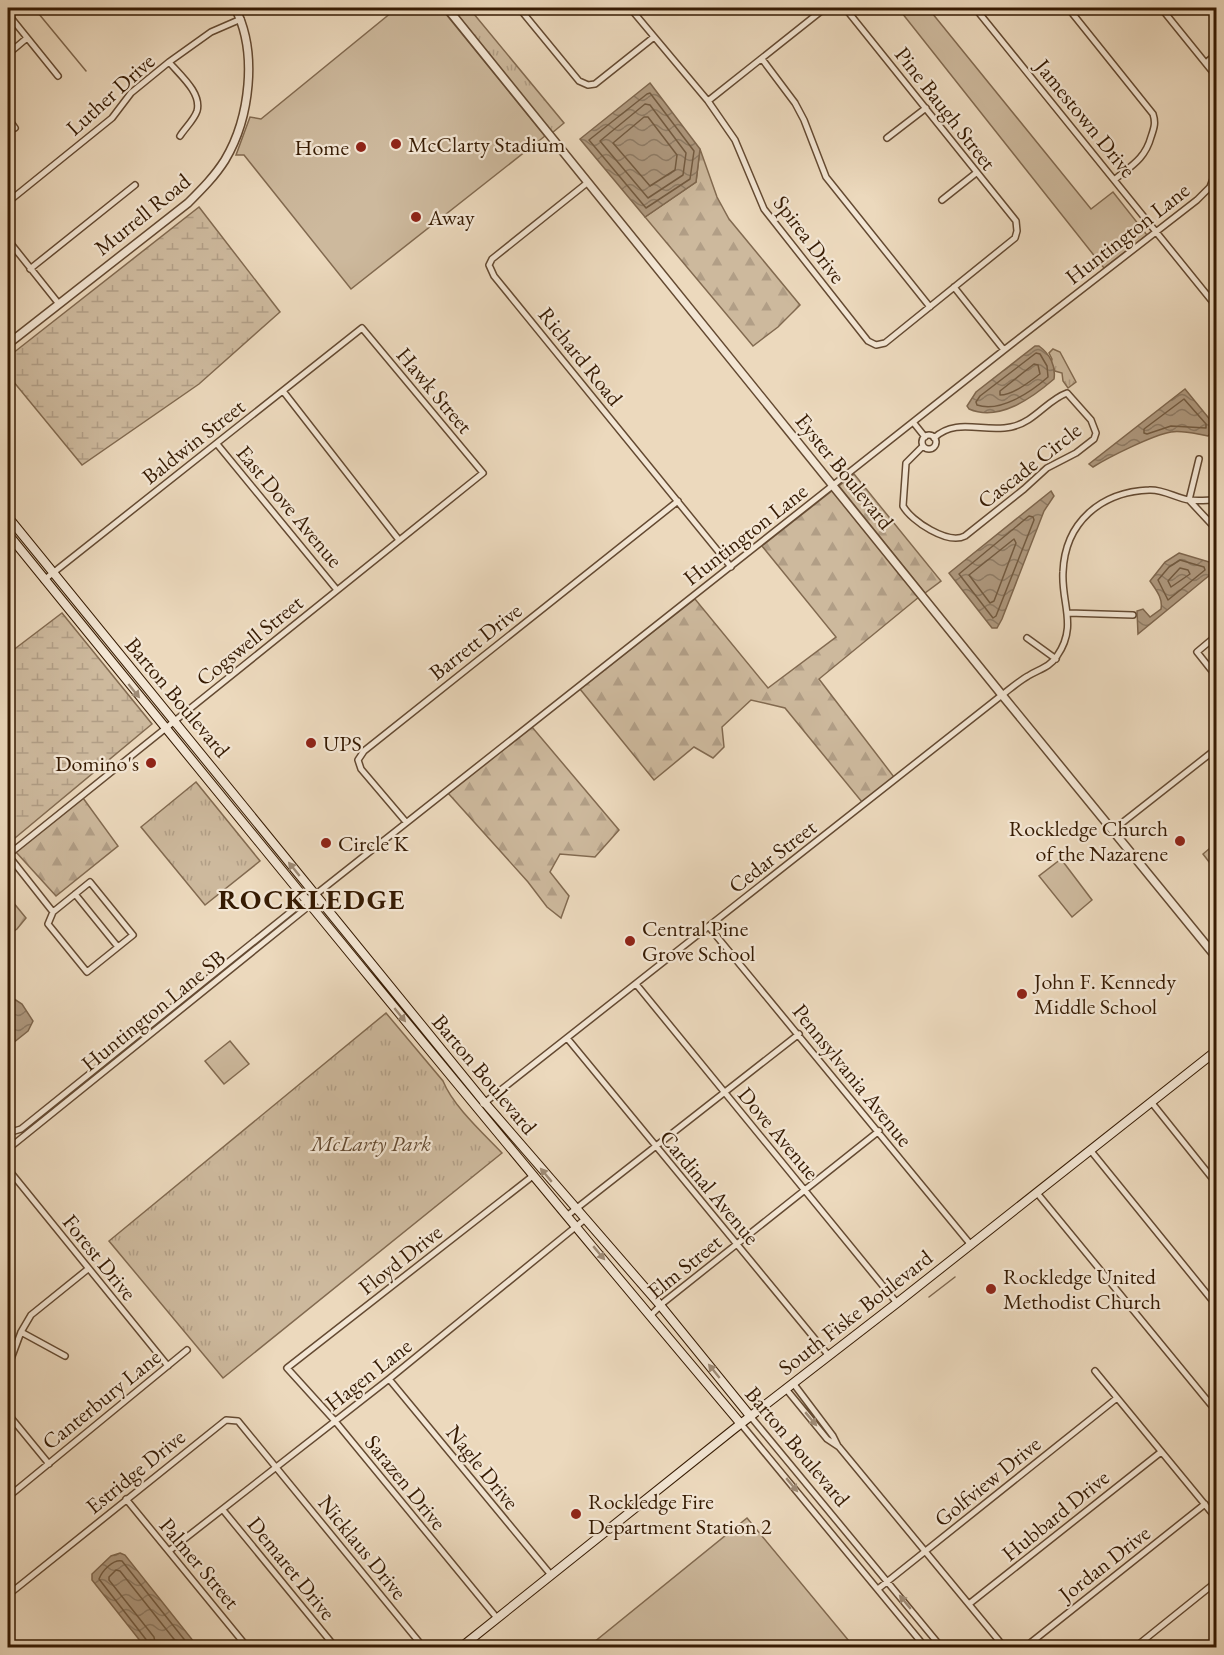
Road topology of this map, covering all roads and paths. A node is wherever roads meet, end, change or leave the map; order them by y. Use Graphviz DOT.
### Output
graph roads {
  1 [pos="235,8"];
  2 [pos="447,8"];
  3 [pos="519,8"];
  4 [pos="630,8"];
  5 [pos="825,8"];
  6 [pos="845,8"];
  7 [pos="975,8"];
  8 [pos="1068,8"];
  9 [pos="1161,8"];
  10 [pos="8,14"];
  11 [pos="241,19"];
  12 [pos="654,37"];
  13 [pos="27,38"];
  14 [pos="8,54"];
  15 [pos="1216,54"];
  16 [pos="762,59"];
  17 [pos="169,62"];
  18 [pos="1206,63"];
  19 [pos="58,76"];
  20 [pos="1216,76"];
  21 [pos="708,101"];
  22 [pos="926,108"];
  23 [pos="8,118"];
  24 [pos="15,128"];
  25 [pos="180,136"];
  26 [pos="887,138"];
  27 [pos="1216,171"];
  28 [pos="976,173"];
  29 [pos="1114,180"];
  30 [pos="587,183"];
  31 [pos="135,185"];
  32 [pos="1210,187"];
  33 [pos="1216,195"];
  34 [pos="942,200"];
  35 [pos="8,202"];
  36 [pos="1017,231"];
  37 [pos="1156,232"];
  38 [pos="8,240"];
  39 [pos="30,269"];
  40 [pos="954,287"];
  41 [pos="59,304"];
  42 [pos="930,306"];
  43 [pos="1216,306"];
  44 [pos="362,328"];
  45 [pos="8,344"];
  46 [pos="1004,350"];
  47 [pos="283,391"];
  48 [pos="913,422"];
  49 [pos="925,437"];
  50 [pos="934,438"];
  51 [pos="217,444"];
  52 [pos="923,447"];
  53 [pos="1199,459"];
  54 [pos="483,473"];
  55 [pos="834,485"];
  56 [pos="1189,500"];
  57 [pos="1216,500"];
  58 [pos="678,501"];
  59 [pos="8,517"];
  60 [pos="1216,529"];
  61 [pos="8,534"];
  62 [pos="399,540"];
  63 [pos="731,567"];
  64 [pos="52,573"];
  65 [pos="44,580"];
  66 [pos="337,590"];
  67 [pos="1068,613"];
  68 [pos="74,615"];
  69 [pos="1133,615"];
  70 [pos="95,625"];
  71 [pos="1216,636"];
  72 [pos="1027,638"];
  73 [pos="97,645"];
  74 [pos="1056,658"];
  75 [pos="130,668"];
  76 [pos="1216,676"];
  77 [pos="1002,695"];
  78 [pos="175,721"];
  79 [pos="165,729"];
  80 [pos="1216,749"];
  81 [pos="248,811"];
  82 [pos="239,818"];
  83 [pos="406,822"];
  84 [pos="1113,830"];
  85 [pos="8,855"];
  86 [pos="75,894"];
  87 [pos="315,895"];
  88 [pos="308,902"];
  89 [pos="53,912"];
  90 [pos="709,927"];
  91 [pos="271,932"];
  92 [pos="118,947"];
  93 [pos="1216,957"];
  94 [pos="371,963"];
  95 [pos="363,970"];
  96 [pos="636,984"];
  97 [pos="799,1034"];
  98 [pos="567,1038"];
  99 [pos="1216,1051"];
  100 [pos="725,1093"];
  101 [pos="485,1103"];
  102 [pos="1152,1103"];
  103 [pos="477,1110"];
  104 [pos="879,1131"];
  105 [pos="8,1133"];
  106 [pos="655,1147"];
  107 [pos="8,1149"];
  108 [pos="1091,1151"];
  109 [pos="8,1169"];
  110 [pos="534,1175"];
  111 [pos="1216,1183"];
  112 [pos="805,1190"];
  113 [pos="1037,1193"];
  114 [pos="575,1209"];
  115 [pos="568,1215"];
  116 [pos="584,1220"];
  117 [pos="577,1226"];
  118 [pos="737,1244"];
  119 [pos="970,1245"];
  120 [pos="88,1269"];
  121 [pos="897,1303"];
  122 [pos="660,1305"];
  123 [pos="1216,1305"];
  124 [pos="651,1315"];
  125 [pos="21,1332"];
  126 [pos="678,1348"];
  127 [pos="187,1350"];
  128 [pos="10,1351"];
  129 [pos="698,1352"];
  130 [pos="65,1356"];
  131 [pos="829,1356"];
  132 [pos="168,1366"];
  133 [pos="8,1367"];
  134 [pos="287,1368"];
  135 [pos="1095,1371"];
  136 [pos="389,1379"];
  137 [pos="793,1383"];
  138 [pos="786,1389"];
  139 [pos="1117,1398"];
  140 [pos="1216,1412"];
  141 [pos="8,1414"];
  142 [pos="751,1417"];
  143 [pos="335,1421"];
  144 [pos="741,1424"];
  145 [pos="839,1447"];
  146 [pos="1161,1452"];
  147 [pos="790,1463"];
  148 [pos="49,1464"];
  149 [pos="277,1468"];
  150 [pos="780,1471"];
  151 [pos="8,1497"];
  152 [pos="126,1499"];
  153 [pos="1205,1504"];
  154 [pos="223,1509"];
  155 [pos="1216,1518"];
  156 [pos="169,1551"];
  157 [pos="926,1551"];
  158 [pos="550,1575"];
  159 [pos="887,1581"];
  160 [pos="1216,1582"];
  161 [pos="878,1589"];
  162 [pos="8,1595"];
  163 [pos="969,1604"];
  164 [pos="497,1618"];
  165 [pos="1143,1645"];
  166 [pos="248,1647"];
  167 [pos="336,1647"];
  168 [pos="424,1647"];
  169 [pos="460,1647"];
  170 [pos="926,1647"];
  171 [pos="942,1647"];
  172 [pos="1005,1647"];
  173 [pos="1024,1647"];
  174 [pos="1134,1647"];
  1 -- 11 [label="street, Murrell Road"];
  2 -- 30 [label="street, Eyster Boulevard"];
  3 -- 12 [label="street"];
  4 -- 12 [label="street, Spirea Drive"];
  5 -- 16 [label="street"];
  6 -- 22 [label="street, Pine Baugh Street"];
  7 -- 29 [label="street, Jamestown Drive"];
  8 -- 29 [label="street"];
  9 -- 18 [label="street"];
  10 -- 13 [label="street"];
  11 -- 17 [label="street, Luther Drive"];
  11 -- 41 [label="street, Murrell Road"];
  12 -- 21 [label="street, Spirea Drive"];
  13 -- 14 [label="street"];
  13 -- 19 [label="street"];
  15 -- 18 [label="street"];
  16 -- 21 [label="street"];
  16 -- 42 [label="street"];
  17 -- 25 [label="street"];
  17 -- 35 [label="street, Luther Drive"];
  18 -- 20 [label="street"];
  21 -- 42 [label="street, Spirea Drive"];
  22 -- 26 [label="street"];
  22 -- 28 [label="street, Pine Baugh Street"];
  23 -- 24 [label="street"];
  27 -- 32 [label="street, Huntington Lane"];
  28 -- 34 [label="street"];
  28 -- 36 [label="street, Pine Baugh Street"];
  29 -- 37 [label="street, Jamestown Drive"];
  30 -- 55 [label="street, Eyster Boulevard"];
  30 -- 58 [label="street, Richard Road"];
  31 -- 39 [label="street"];
  32 -- 33 [label="street"];
  32 -- 37 [label="street, Huntington Lane"];
  36 -- 40 [label="street, Spirea Drive"];
  37 -- 43 [label="street, Jamestown Drive"];
  37 -- 46 [label="street, Huntington Lane"];
  38 -- 39 [label="street"];
  39 -- 41 [label="street"];
  40 -- 42 [label="street, Spirea Drive"];
  40 -- 46 [label="street"];
  41 -- 45 [label="street, Murrell Road"];
  44 -- 47 [label="street, Baldwin Street"];
  44 -- 54 [label="street, Hawk Street"];
  46 -- 48 [label="street, Huntington Lane"];
  47 -- 51 [label="street, Baldwin Street"];
  47 -- 62 [label="street"];
  48 -- 49 [label="street"];
  48 -- 55 [label="street, Huntington Lane"];
  49 -- 50 [label="street, Cascade Circle"];
  49 -- 52 [label="street, Cascade Circle"];
  50 -- 52 [label="street, Cascade Circle"];
  50 -- 52 [label="street, Cascade Circle"];
  51 -- 64 [label="street, Baldwin Street"];
  51 -- 66 [label="street, East Dove Avenue"];
  53 -- 56 [label="street"];
  54 -- 62 [label="street, Cogswell Street"];
  55 -- 63 [label="street, Huntington Lane"];
  55 -- 77 [label="street, Eyster Boulevard"];
  56 -- 57 [label="street"];
  56 -- 60 [label="street"];
  56 -- 67 [label="street"];
  58 -- 63 [label="street, Richard Road"];
  58 -- 83 [label="street, Barrett Drive"];
  59 -- 64 [label="main road, Barton Boulevard"];
  61 -- 65 [label="main road, Barton Boulevard"];
  62 -- 66 [label="street, Cogswell Street"];
  63 -- 83 [label="street, Huntington Lane"];
  64 -- 65 [label="street, Baldwin Street"];
  64 -- 70 [label="main road, Barton Boulevard"];
  65 -- 68 [label="main road, Barton Boulevard"];
  66 -- 78 [label="street, Cogswell Street"];
  67 -- 69 [label="street"];
  67 -- 74 [label="street"];
  68 -- 70 [label="main road"];
  68 -- 73 [label="main road, Barton Boulevard"];
  70 -- 75 [label="main road, Barton Boulevard"];
  71 -- 76 [label="street"];
  72 -- 74 [label="street"];
  73 -- 75 [label="main road"];
  73 -- 79 [label="main road, Barton Boulevard, one-way"];
  74 -- 77 [label="street, Cedar Street"];
  75 -- 78 [label="main road, Barton Boulevard"];
  77 -- 84 [label="street, Eyster Boulevard"];
  77 -- 90 [label="street, Cedar Street"];
  78 -- 79 [label="street, Cogswell Street"];
  78 -- 81 [label="main road, Barton Boulevard"];
  79 -- 82 [label="main road, Barton Boulevard"];
  79 -- 85 [label="street, Cogswell Street"];
  80 -- 84 [label="street"];
  81 -- 82 [label="main road"];
  87 -- 81 [label="main road, Barton Boulevard, one-way"];
  82 -- 88 [label="main road, Barton Boulevard"];
  83 -- 87 [label="street, Huntington Lane"];
  84 -- 93 [label="street, Eyster Boulevard"];
  85 -- 89 [label="street"];
  86 -- 89 [label="street"];
  86 -- 92 [label="street"];
  86 -- 92 [label="street"];
  87 -- 88 [label="street, Huntington Lane"];
  87 -- 94 [label="main road, Barton Boulevard"];
  88 -- 91 [label="street, Huntington Lane"];
  88 -- 95 [label="main road, Barton Boulevard"];
  89 -- 92 [label="street"];
  90 -- 96 [label="street, Cedar Street"];
  90 -- 97 [label="street, Pennsylvania Avenue"];
  91 -- 105 [label="street"];
  91 -- 107 [label="street, Huntington Lane SB"];
  94 -- 95 [label="main road"];
  94 -- 101 [label="main road, Barton Boulevard"];
  95 -- 103 [label="main road, Barton Boulevard, one-way"];
  96 -- 98 [label="street, Cedar Street"];
  96 -- 100 [label="street, Dove Avenue"];
  97 -- 100 [label="street"];
  97 -- 104 [label="street, Pennsylvania Avenue"];
  98 -- 101 [label="street, Cedar Street"];
  98 -- 106 [label="street, Cardinal Avenue"];
  99 -- 102 [label="main road, South Fiske Boulevard"];
  100 -- 106 [label="street"];
  100 -- 112 [label="street, Dove Avenue"];
  101 -- 103 [label="street, Cedar Street"];
  114 -- 101 [label="main road, Barton Boulevard, one-way"];
  102 -- 108 [label="main road, South Fiske Boulevard"];
  102 -- 111 [label="street"];
  103 -- 110 [label="main road, Barton Boulevard"];
  104 -- 112 [label="street, Elm Street"];
  104 -- 119 [label="street, Pennsylvania Avenue"];
  106 -- 114 [label="street"];
  106 -- 118 [label="street, Cardinal Avenue"];
  108 -- 113 [label="main road, South Fiske Boulevard"];
  108 -- 123 [label="street"];
  109 -- 120 [label="street, Forest Drive"];
  110 -- 115 [label="main road, Barton Boulevard"];
  110 -- 134 [label="street, Floyd Drive"];
  112 -- 118 [label="street, Elm Street"];
  112 -- 121 [label="street, Dove Avenue"];
  113 -- 119 [label="main road, South Fiske Boulevard"];
  113 -- 140 [label="street"];
  114 -- 115 [label="street"];
  114 -- 116 [label="main road, Barton Boulevard"];
  115 -- 117 [label="main road, Barton Boulevard"];
  116 -- 117 [label="street, Hagen Lane"];
  116 -- 122 [label="main road, Barton Boulevard"];
  117 -- 124 [label="main road, Barton Boulevard, one-way"];
  117 -- 136 [label="street, Hagen Lane"];
  118 -- 122 [label="street, Elm Street"];
  118 -- 131 [label="street, Cardinal Avenue"];
  119 -- 121 [label="main road, South Fiske Boulevard"];
  120 -- 125 [label="street"];
  120 -- 132 [label="street, Forest Drive"];
  121 -- 131 [label="main road, South Fiske Boulevard"];
  122 -- 124 [label="street, Elm Street"];
  122 -- 129 [label="main road, Barton Boulevard"];
  124 -- 126 [label="main road, Barton Boulevard"];
  125 -- 128 [label="street"];
  125 -- 130 [label="street"];
  126 -- 129 [label="main road"];
  126 -- 144 [label="main road, Barton Boulevard"];
  127 -- 132 [label="street, Canterbury Lane"];
  128 -- 133 [label="street"];
  142 -- 129 [label="main road, Barton Boulevard, one-way"];
  131 -- 137 [label="main road, South Fiske Boulevard"];
  132 -- 148 [label="street, Canterbury Lane"];
  134 -- 143 [label="street, Sarazen Drive"];
  135 -- 139 [label="street"];
  136 -- 143 [label="street, Hagen Lane"];
  136 -- 158 [label="street, Nagle Drive"];
  137 -- 138 [label="main road, South Fiske Boulevard"];
  137 -- 145 [label="street"];
  138 -- 142 [label="main road, South Fiske Boulevard"];
  138 -- 145 [label="street, one-way"];
  139 -- 146 [label="street"];
  139 -- 157 [label="street, Golfview Drive"];
  141 -- 148 [label="street"];
  142 -- 144 [label="main road, South Fiske Boulevard"];
  142 -- 147 [label="street, Barton Boulevard"];
  143 -- 149 [label="street, Hagen Lane"];
  143 -- 164 [label="street, Sarazen Drive"];
  144 -- 150 [label="street, Barton Boulevard"];
  144 -- 158 [label="main road, South Fiske Boulevard"];
  145 -- 157 [label="street"];
  146 -- 153 [label="street"];
  146 -- 163 [label="street, Hubbard Drive"];
  147 -- 150 [label="street"];
  147 -- 159 [label="street, Barton Boulevard"];
  148 -- 151 [label="street, Canterbury Lane"];
  149 -- 152 [label="street, Estridge Drive"];
  149 -- 154 [label="street, Hagen Lane"];
  149 -- 168 [label="street, Nicklaus Drive"];
  150 -- 161 [label="street, Barton Boulevard, one-way"];
  152 -- 156 [label="street, Palmer Street"];
  152 -- 162 [label="street, Estridge Drive"];
  153 -- 155 [label="street"];
  153 -- 173 [label="street, Jordan Drive"];
  154 -- 156 [label="street, Hagen Lane"];
  154 -- 167 [label="street, Demaret Drive"];
  156 -- 166 [label="street, Palmer Street"];
  157 -- 159 [label="street, Golfview Drive"];
  157 -- 163 [label="street"];
  158 -- 164 [label="main road, South Fiske Boulevard"];
  159 -- 161 [label="street, Golfview Drive"];
  171 -- 159 [label="street, Barton Boulevard, one-way"];
  160 -- 165 [label="street"];
  161 -- 170 [label="street, Barton Boulevard"];
  163 -- 172 [label="street"];
  164 -- 169 [label="main road, South Fiske Boulevard"];
  165 -- 174 [label="street"];
}
